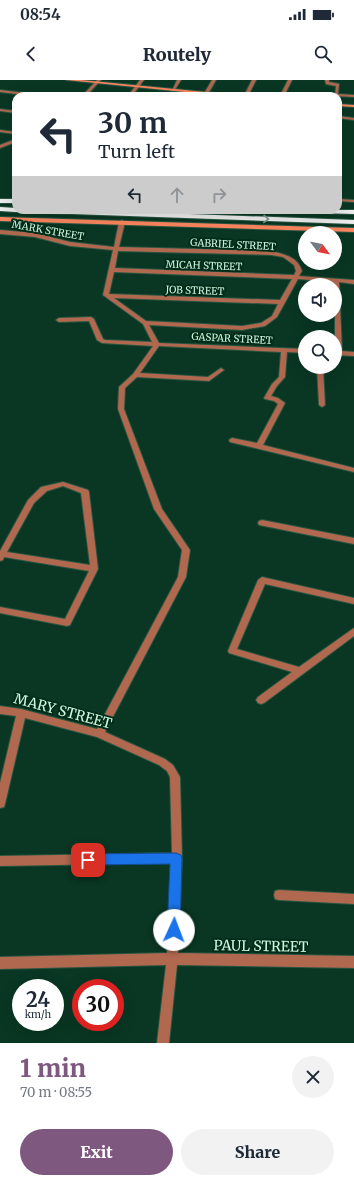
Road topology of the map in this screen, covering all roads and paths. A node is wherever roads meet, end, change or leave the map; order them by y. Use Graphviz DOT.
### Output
graph roads {
  1 [pos="68,80"];
  2 [pos="142,80"];
  3 [pos="179,80"];
  4 [pos="214,80"];
  5 [pos="254,80"];
  6 [pos="290,80"];
  7 [pos="326,80"];
  8 [pos="98,81"];
  9 [pos="137,86"];
  10 [pos="173,90"];
  11 [pos="0,92"];
  12 [pos="88,92"];
  13 [pos="133,92"];
  14 [pos="196,92"];
  15 [pos="208,92"];
  16 [pos="248,92"];
  17 [pos="284,92"];
  18 [pos="337,92"];
  19 [pos="12,93"];
  20 [pos="342,95"];
  21 [pos="354,96"];
  22 [pos="342,104"];
  23 [pos="354,106"];
  24 [pos="0,110"];
  25 [pos="12,112"];
  26 [pos="342,118"];
  27 [pos="354,119"];
  28 [pos="0,131"];
  29 [pos="12,132"];
  30 [pos="12,142"];
  31 [pos="0,146"];
  32 [pos="342,200"];
  33 [pos="0,201"];
  34 [pos="12,201"];
  35 [pos="354,201"];
  36 [pos="0,209"];
  37 [pos="12,210"];
  38 [pos="342,212"];
  39 [pos="354,212"];
  40 [pos="129,214"];
  41 [pos="0,219"];
  42 [pos="122,222"];
  43 [pos="354,222"];
  44 [pos="354,230"];
  45 [pos="0,232"];
  46 [pos="8,232"];
  47 [pos="0,237"];
  48 [pos="117,249"];
  49 [pos="112,270"];
  50 [pos="296,277"];
  51 [pos="309,278"];
  52 [pos="342,281"];
  53 [pos="354,282"];
  54 [pos="106,296"];
  55 [pos="282,302"];
  56 [pos="58,320"];
  57 [pos="145,323"];
  58 [pos="157,344"];
  59 [pos="284,350"];
  60 [pos="298,351"];
  61 [pos="342,353"];
  62 [pos="354,354"];
  63 [pos="221,370"];
  64 [pos="320,374"];
  65 [pos="135,375"];
  66 [pos="322,405"];
  67 [pos="232,440"];
  68 [pos="259,446"];
  69 [pos="354,470"];
  70 [pos="262,523"];
  71 [pos="354,541"];
  72 [pos="1,556"];
  73 [pos="94,569"];
  74 [pos="354,601"];
  75 [pos="0,610"];
  76 [pos="354,631"];
  77 [pos="300,671"];
  78 [pos="261,700"];
  79 [pos="0,710"];
  80 [pos="21,713"];
  81 [pos="99,734"];
  82 [pos="0,804"];
  83 [pos="176,858"];
  84 [pos="0,861"];
  85 [pos="279,895"];
  86 [pos="354,899"];
  87 [pos="172,959"];
  88 [pos="354,962"];
  89 [pos="0,963"];
  90 [pos="163,1043"];
  1 -- 8 [label="main road"];
  2 -- 9 [label="street"];
  3 -- 10 [label="street"];
  4 -- 15 [label="street"];
  5 -- 16 [label="street"];
  6 -- 17 [label="street"];
  7 -- 18 [label="street"];
  8 -- 9 [label="main road"];
  8 -- 12 [label="street"];
  9 -- 10 [label="main road"];
  9 -- 13 [label="street"];
  10 -- 14 [label="main road"];
  11 -- 19 [label="street"];
  20 -- 21 [label="street"];
  22 -- 23 [label="main road"];
  24 -- 25 [label="street"];
  26 -- 27 [label="street"];
  28 -- 29 [label="street"];
  30 -- 31 [label="street"];
  32 -- 35 [label="street"];
  33 -- 34 [label="highway"];
  36 -- 37 [label="highway"];
  38 -- 39 [label="highway"];
  40 -- 43 [label="highway, one-way"];
  41 -- 42 [label="main road"];
  42 -- 44 [label="main road"];
  42 -- 48 [label="street"];
  45 -- 46 [label="street, MARK STREET"];
  46 -- 47 [label="street"];
  46 -- 48 [label="street, MARK STREET"];
  48 -- 49 [label="street"];
  48 -- 50 [label="street, GABRIEL STREET"];
  49 -- 50 [label="street, MICAH STREET"];
  49 -- 54 [label="street"];
  50 -- 51 [label="street, MICAH STREET"];
  50 -- 55 [label="street"];
  52 -- 53 [label="street, MICAH STREET"];
  54 -- 55 [label="street, JOB STREET"];
  54 -- 57 [label="street"];
  55 -- 57 [label="street"];
  56 -- 58 [label="street, GASPAR STREET"];
  57 -- 58 [label="street"];
  58 -- 59 [label="street, GASPAR STREET"];
  58 -- 65 [label="street"];
  59 -- 60 [label="street, GASPAR STREET"];
  59 -- 68 [label="street"];
  61 -- 62 [label="street"];
  63 -- 65 [label="street"];
  64 -- 66 [label="street"];
  65 -- 81 [label="street"];
  67 -- 68 [label="street"];
  68 -- 69 [label="street"];
  70 -- 71 [label="street"];
  72 -- 73 [label="street"];
  72 -- 73 [label="street"];
  73 -- 75 [label="street"];
  74 -- 77 [label="street"];
  76 -- 77 [label="street"];
  77 -- 78 [label="street"];
  79 -- 80 [label="street, MARY STREET"];
  80 -- 81 [label="street, MARY STREET"];
  80 -- 82 [label="street"];
  81 -- 83 [label="street, MARY STREET"];
  83 -- 84 [label="street"];
  83 -- 87 [label="street, MARY STREET"];
  85 -- 86 [label="street"];
  87 -- 88 [label="street, PAUL STREET"];
  87 -- 89 [label="street, PAUL STREET"];
  87 -- 90 [label="street, MARY STREET"];
}
